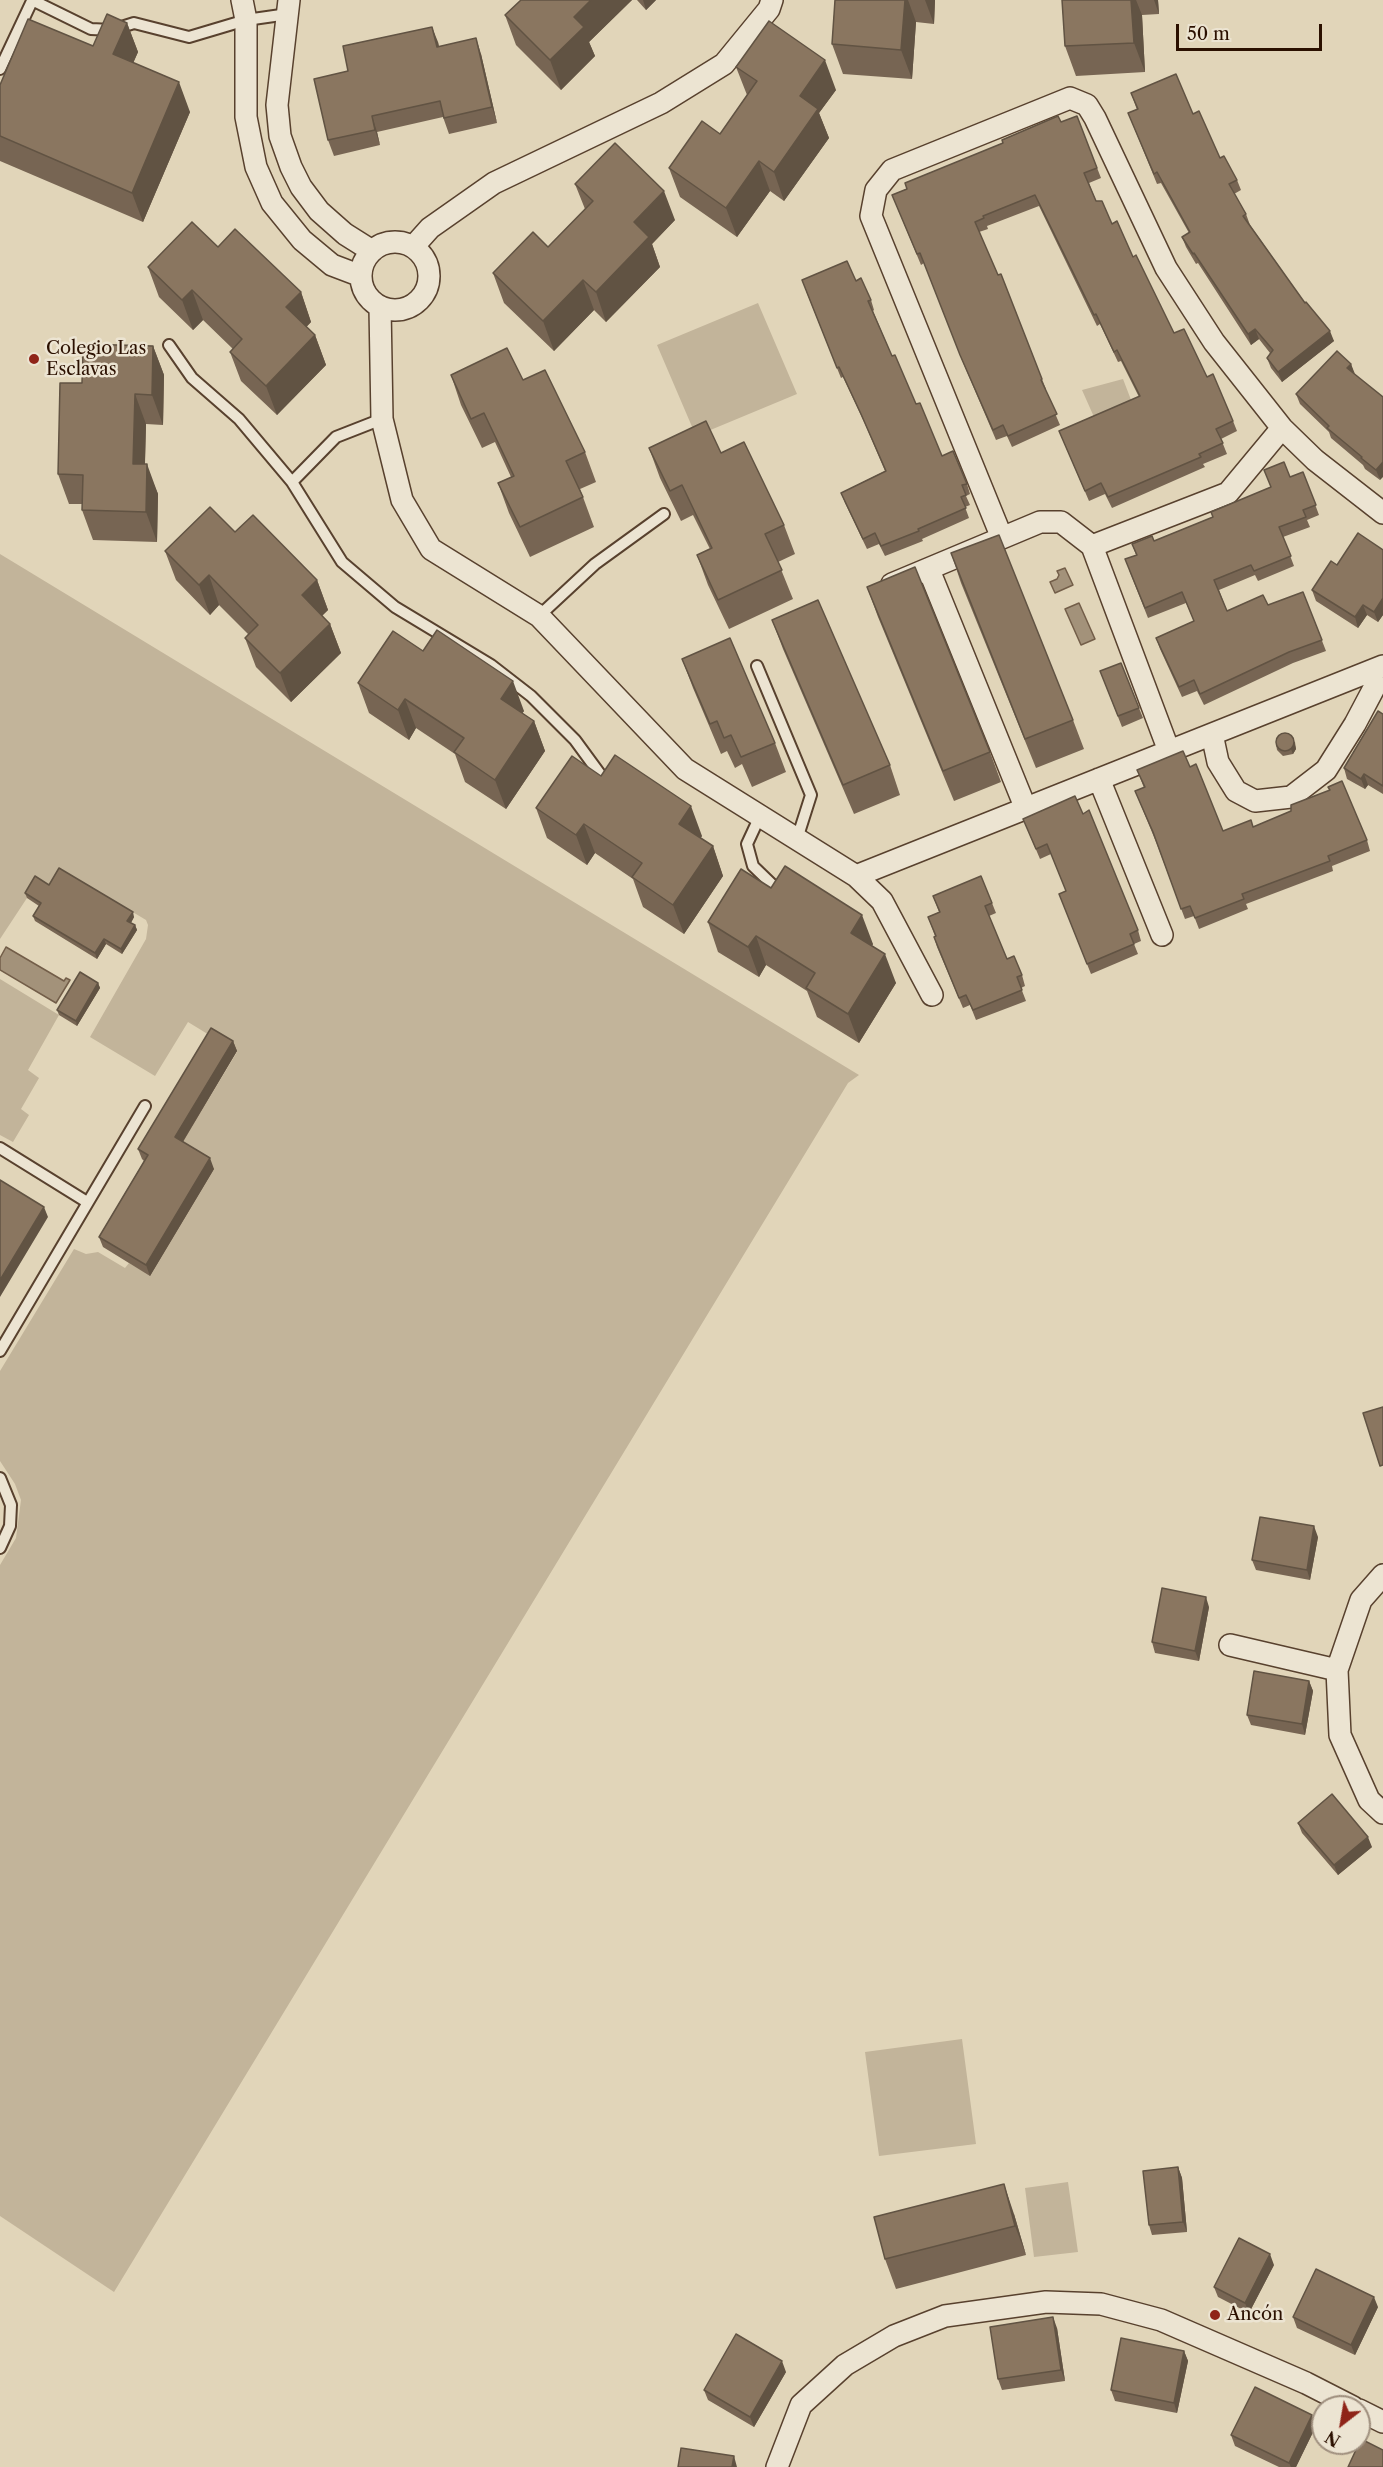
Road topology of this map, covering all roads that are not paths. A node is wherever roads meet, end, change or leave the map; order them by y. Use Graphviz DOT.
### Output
graph roads {
  1 [pos="32,0"];
  2 [pos="772,0"];
  3 [pos="289,7"];
  4 [pos="244,10"];
  5 [pos="0,69"];
  6 [pos="413,247"];
  7 [pos="372,251"];
  8 [pos="361,276"];
  9 [pos="380,307"];
  10 [pos="169,345"];
  11 [pos="381,419"];
  12 [pos="1282,428"];
  13 [pos="292,482"];
  14 [pos="1383,513"];
  15 [pos="664,514"];
  16 [pos="1002,538"];
  17 [pos="1092,546"];
  18 [pos="929,570"];
  19 [pos="875,590"];
  20 [pos="539,616"];
  21 [pos="757,666"];
  22 [pos="1383,666"];
  23 [pos="1383,671"];
  24 [pos="1212,734"];
  25 [pos="1169,751"];
  26 [pos="1100,779"];
  27 [pos="608,785"];
  28 [pos="1026,809"];
  29 [pos="760,816"];
  30 [pos="797,839"];
  31 [pos="856,876"];
  32 [pos="783,895"];
  33 [pos="1162,935"];
  34 [pos="932,994"];
  35 [pos="145,1106"];
  36 [pos="0,1148"];
  37 [pos="87,1202"];
  38 [pos="0,1351"];
  39 [pos="0,1478"];
  40 [pos="0,1548"];
  41 [pos="1383,1575"];
  42 [pos="1230,1645"];
  43 [pos="1337,1670"];
  44 [pos="1383,1813"];
  45 [pos="1330,2395"];
  46 [pos="777,2467"];
  1 -- 4 [label="lane"];
  1 -- 5 [label="lane"];
  2 -- 6 [label="street"];
  3 -- 4 [label="lane"];
  3 -- 7 [label="street"];
  4 -- 8 [label="street"];
  6 -- 7 [label="street"];
  6 -- 9 [label="street"];
  7 -- 8 [label="street"];
  8 -- 9 [label="street"];
  9 -- 11 [label="street"];
  10 -- 13 [label="lane"];
  11 -- 13 [label="lane"];
  11 -- 20 [label="street"];
  12 -- 14 [label="street"];
  12 -- 16 [label="street"];
  12 -- 17 [label="street"];
  13 -- 27 [label="lane"];
  15 -- 20 [label="lane"];
  16 -- 17 [label="street"];
  16 -- 18 [label="street"];
  17 -- 25 [label="street"];
  18 -- 19 [label="street"];
  18 -- 28 [label="street"];
  20 -- 29 [label="street"];
  21 -- 30 [label="lane"];
  22 -- 24 [label="street"];
  23 -- 24 [label="street"];
  24 -- 25 [label="street"];
  25 -- 26 [label="street"];
  26 -- 28 [label="street"];
  26 -- 33 [label="street"];
  28 -- 31 [label="street"];
  29 -- 30 [label="street"];
  29 -- 32 [label="lane"];
  30 -- 31 [label="street"];
  31 -- 34 [label="street"];
  35 -- 37 [label="lane"];
  36 -- 37 [label="lane"];
  37 -- 38 [label="lane"];
  39 -- 40 [label="lane"];
  41 -- 43 [label="street"];
  42 -- 43 [label="street"];
  43 -- 44 [label="street"];
  45 -- 46 [label="street"];
}
